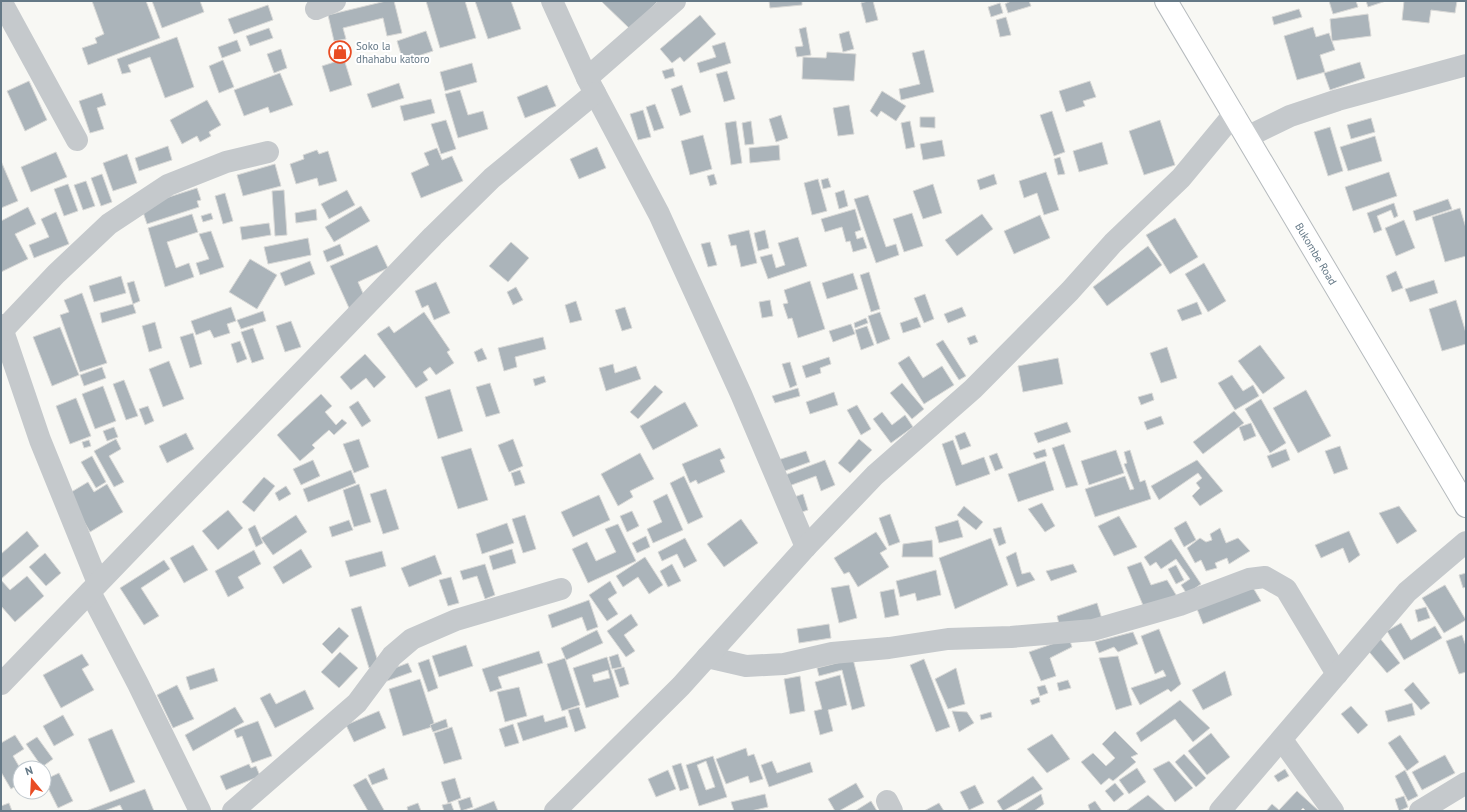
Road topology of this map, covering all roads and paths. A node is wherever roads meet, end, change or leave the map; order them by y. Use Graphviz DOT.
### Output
graph roads {
  1 [pos="1,1"];
  2 [pos="552,1"];
  3 [pos="675,1"];
  4 [pos="1166,1"];
  5 [pos="1466,65"];
  6 [pos="591,86"];
  7 [pos="1234,114"];
  8 [pos="1247,137"];
  9 [pos="77,140"];
  10 [pos="268,152"];
  11 [pos="3,338"];
  12 [pos="1466,506"];
  13 [pos="1466,542"];
  14 [pos="806,547"];
  15 [pos="94,587"];
  16 [pos="561,589"];
  17 [pos="707,657"];
  18 [pos="1337,674"];
  19 [pos="1,684"];
  20 [pos="1282,740"];
  21 [pos="1466,783"];
  22 [pos="200,811"];
  23 [pos="233,811"];
  24 [pos="555,811"];
  25 [pos="1220,811"];
  26 [pos="1334,811"];
  27 [pos="1420,811"];
  1 -- 9 [label="street"];
  2 -- 6 [label="street"];
  3 -- 6 [label="street"];
  4 -- 7 [label="main road, Bukombe Road"];
  5 -- 8 [label="street"];
  6 -- 14 [label="street"];
  6 -- 15 [label="street"];
  7 -- 8 [label="main road, Bukombe Road"];
  7 -- 14 [label="street"];
  8 -- 12 [label="main road, Bukombe Road"];
  10 -- 11 [label="street"];
  11 -- 15 [label="street"];
  13 -- 18 [label="street"];
  14 -- 17 [label="street"];
  15 -- 19 [label="street"];
  15 -- 22 [label="street"];
  16 -- 23 [label="street"];
  17 -- 18 [label="street"];
  17 -- 24 [label="street"];
  18 -- 20 [label="street"];
  20 -- 25 [label="street"];
  20 -- 26 [label="street"];
  21 -- 27 [label="street"];
}
